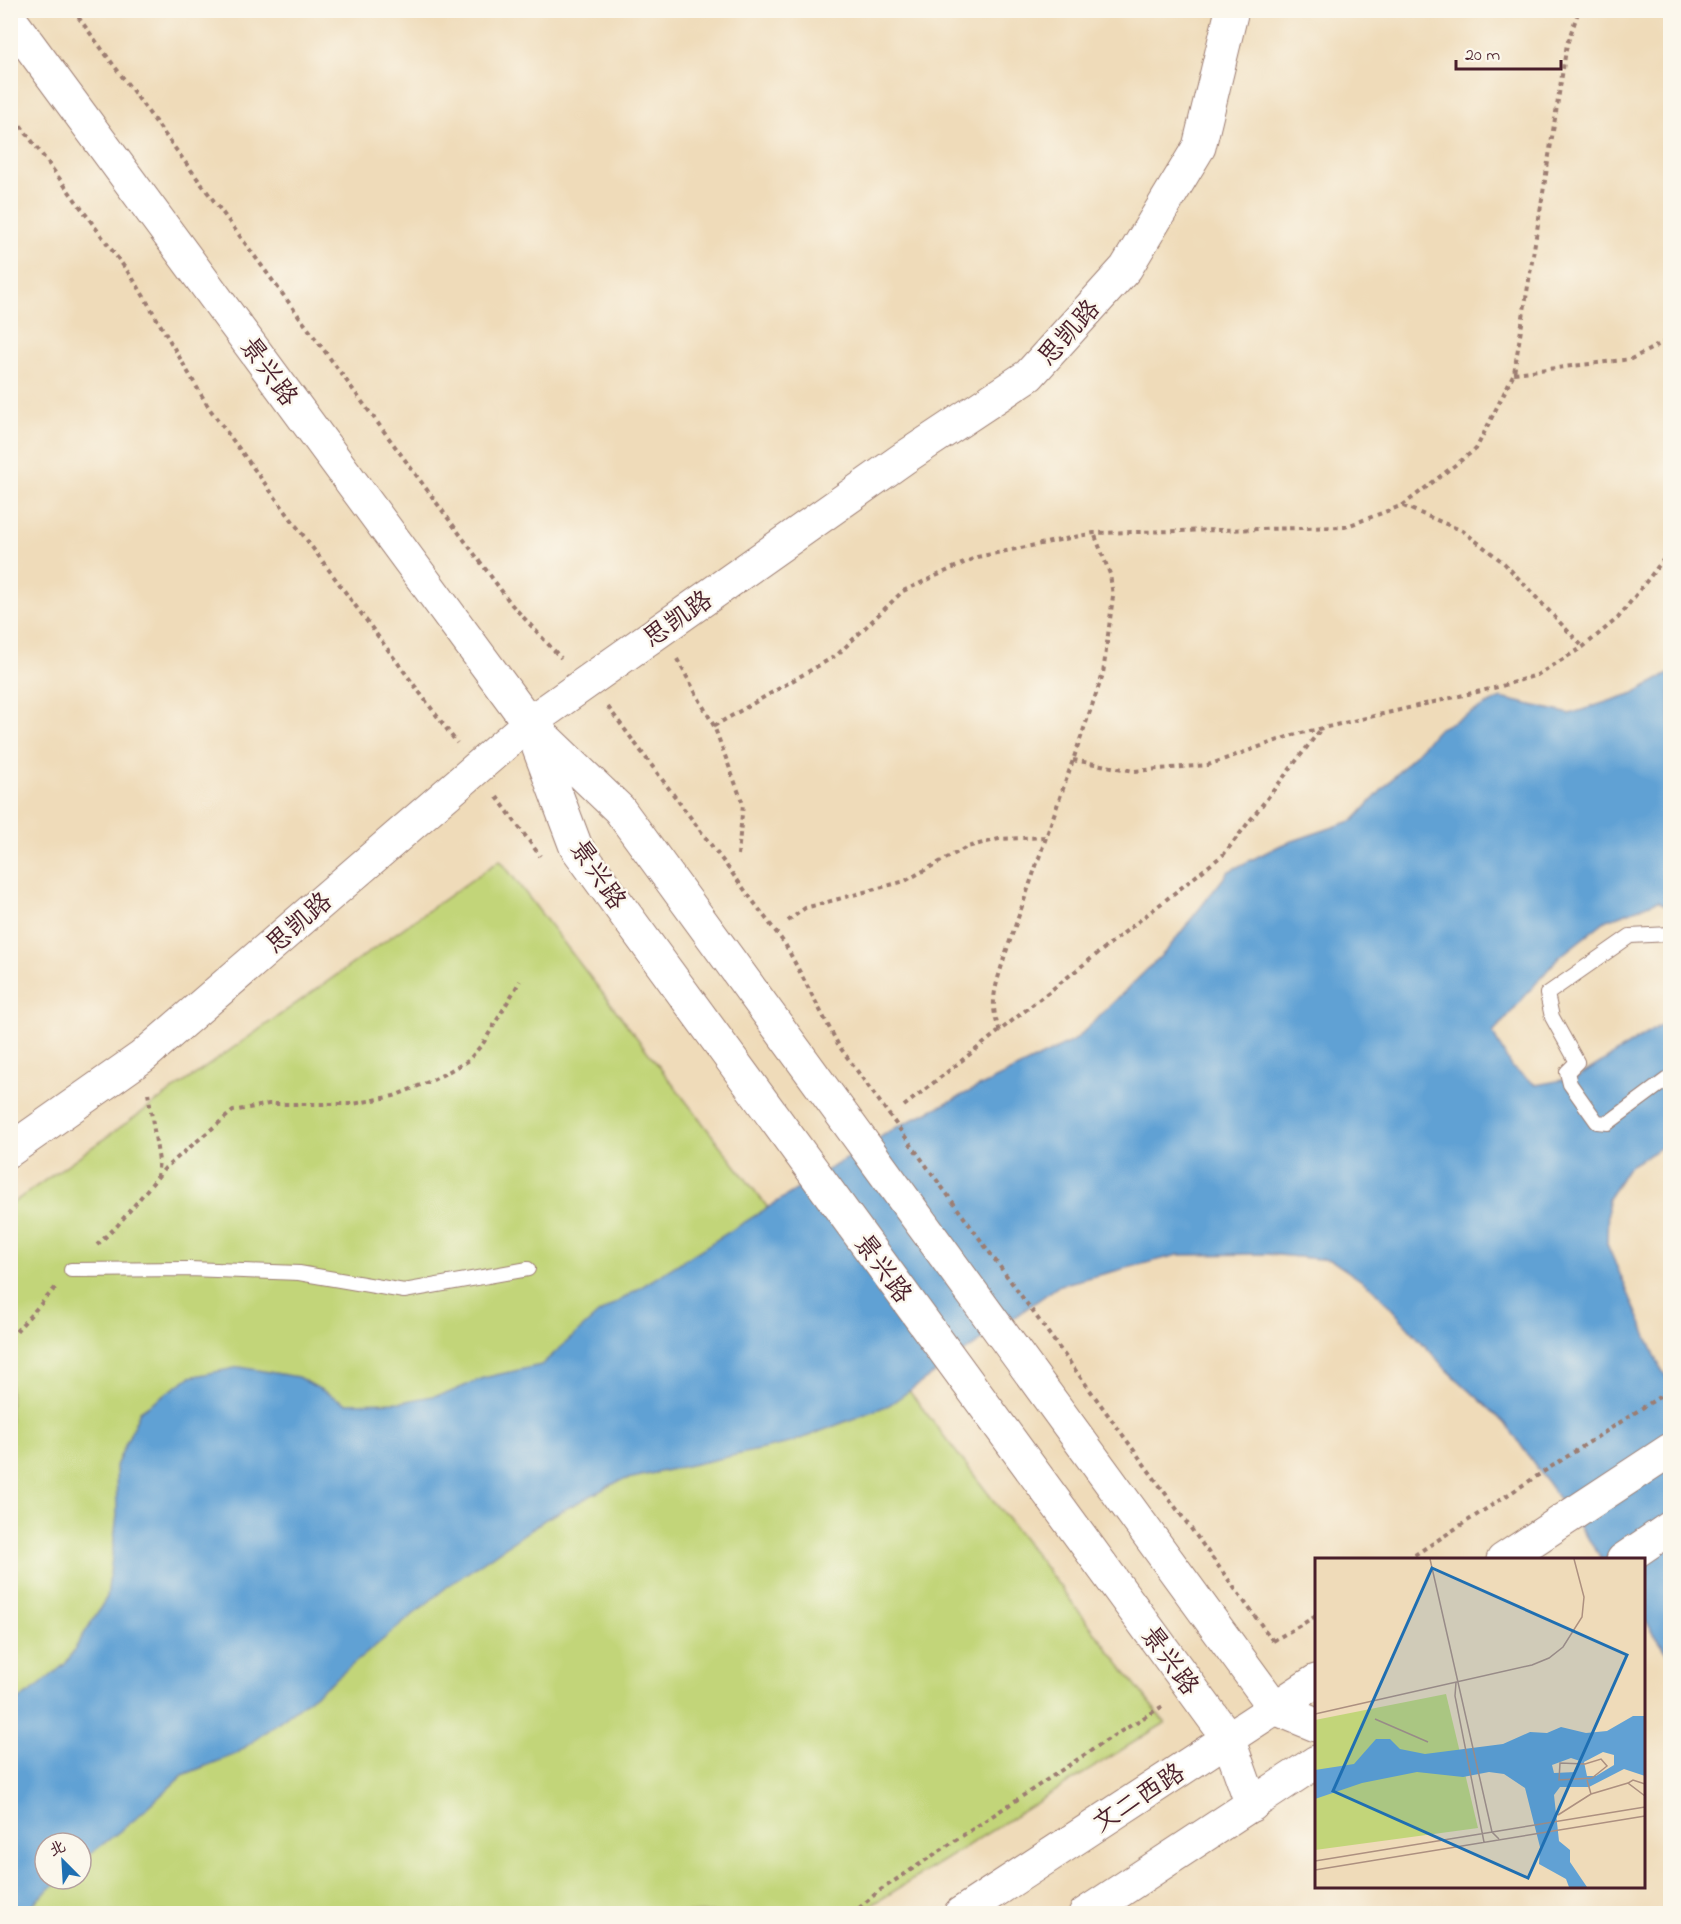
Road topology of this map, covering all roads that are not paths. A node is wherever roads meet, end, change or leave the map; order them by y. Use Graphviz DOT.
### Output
graph roads {
  1 [pos="1232,10"];
  2 [pos="10,20"];
  3 [pos="529,723"];
  4 [pos="1671,934"];
  5 [pos="1671,1077"];
  6 [pos="10,1150"];
  7 [pos="528,1269"];
  8 [pos="71,1270"];
  9 [pos="1671,1450"];
  10 [pos="1671,1528"];
  11 [pos="1506,1558"];
  12 [pos="1626,1558"];
  13 [pos="1315,1682"];
  14 [pos="1275,1708"];
  15 [pos="1315,1724"];
  16 [pos="1228,1738"];
  17 [pos="1315,1763"];
  18 [pos="1252,1805"];
  19 [pos="960,1914"];
  20 [pos="1085,1914"];
  1 -- 3 [label="street, 思凯路"];
  2 -- 3 [label="street, 景兴路"];
  3 -- 6 [label="street, 思凯路"];
  3 -- 14 [label="street, 景兴路"];
  3 -- 16 [label="street, 景兴路"];
  4 -- 5 [label="lane"];
  7 -- 8 [label="lane"];
  9 -- 11 [label="street"];
  10 -- 12 [label="street"];
  13 -- 14 [label="street, 文二西路"];
  14 -- 15 [label="street"];
  14 -- 16 [label="street, 文二西路"];
  16 -- 18 [label="street, 景兴路"];
  16 -- 19 [label="street, 文二西路"];
  17 -- 18 [label="street"];
  18 -- 20 [label="street"];
}
